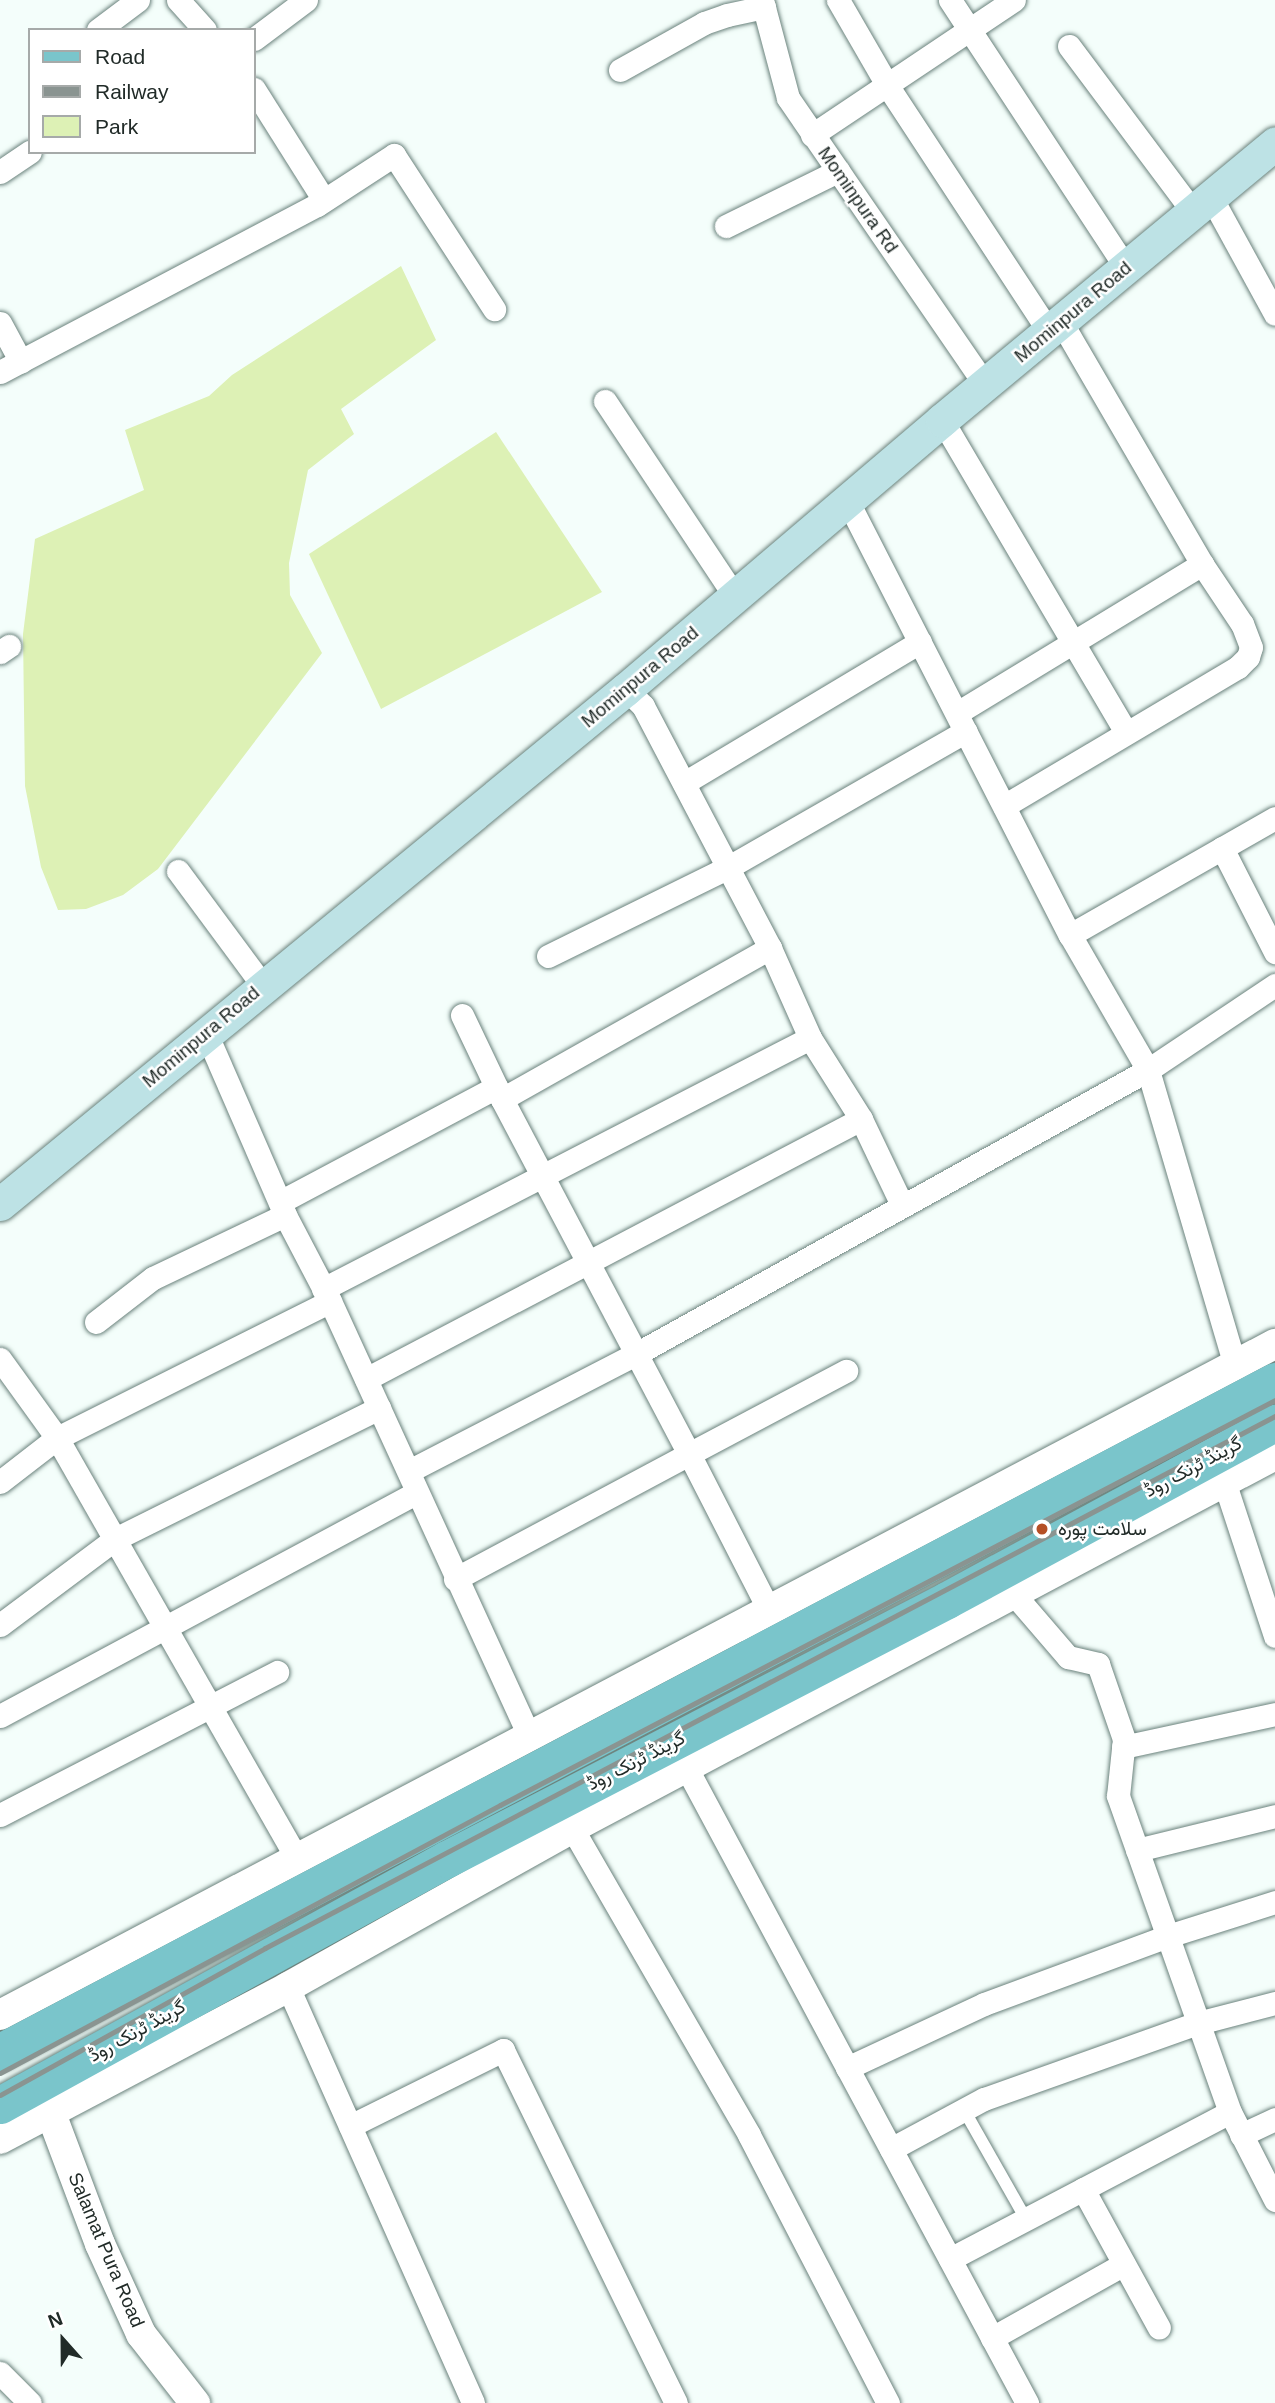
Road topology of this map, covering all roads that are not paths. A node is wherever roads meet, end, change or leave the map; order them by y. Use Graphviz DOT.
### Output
graph roads {
  1 [pos="138,0"];
  2 [pos="178,0"];
  3 [pos="306,0"];
  4 [pos="838,0"];
  5 [pos="950,0"];
  6 [pos="1014,0"];
  7 [pos="763,4"];
  8 [pos="101,28"];
  9 [pos="203,28"];
  10 [pos="969,30"];
  11 [pos="256,38"];
  12 [pos="1069,46"];
  13 [pos="620,70"];
  14 [pos="887,85"];
  15 [pos="256,92"];
  16 [pos="812,135"];
  17 [pos="1275,144"];
  18 [pos="28,153"];
  19 [pos="838,171"];
  20 [pos="0,172"];
  21 [pos="324,200"];
  22 [pos="1202,205"];
  23 [pos="726,226"];
  24 [pos="1126,268"];
  25 [pos="494,309"];
  26 [pos="1275,314"];
  27 [pos="0,323"];
  28 [pos="1055,327"];
  29 [pos="10,367"];
  30 [pos="985,385"];
  31 [pos="605,401"];
  32 [pos="942,421"];
  33 [pos="847,500"];
  34 [pos="1202,564"];
  35 [pos="736,598"];
  36 [pos="920,642"];
  37 [pos="1072,642"];
  38 [pos="626,689"];
  39 [pos="961,722"];
  40 [pos="1126,732"];
  41 [pos="684,783"];
  42 [pos="1004,806"];
  43 [pos="1275,818"];
  44 [pos="1222,848"];
  45 [pos="727,868"];
  46 [pos="178,871"];
  47 [pos="1070,934"];
  48 [pos="770,948"];
  49 [pos="1275,952"];
  50 [pos="548,957"];
  51 [pos="1275,985"];
  52 [pos="263,986"];
  53 [pos="462,1015"];
  54 [pos="206,1033"];
  55 [pos="810,1038"];
  56 [pos="1149,1070"];
  57 [pos="499,1093"];
  58 [pos="861,1119"];
  59 [pos="544,1174"];
  60 [pos="4,1193"];
  61 [pos="902,1205"];
  62 [pos="283,1209"];
  63 [pos="589,1261"];
  64 [pos="327,1295"];
  65 [pos="96,1322"];
  66 [pos="1275,1344"];
  67 [pos="636,1354"];
  68 [pos="0,1359"];
  69 [pos="1235,1366"];
  70 [pos="846,1371"];
  71 [pos="366,1379"];
  72 [pos="1275,1381"];
  73 [pos="379,1408"];
  74 [pos="1275,1423"];
  75 [pos="57,1438"];
  76 [pos="690,1454"];
  77 [pos="1275,1455"];
  78 [pos="409,1471"];
  79 [pos="1224,1481"];
  80 [pos="0,1482"];
  81 [pos="417,1492"];
  82 [pos="114,1539"];
  83 [pos="455,1579"];
  84 [pos="1012,1592"];
  85 [pos="769,1610"];
  86 [pos="0,1625"];
  87 [pos="164,1626"];
  88 [pos="1275,1636"];
  89 [pos="277,1672"];
  90 [pos="211,1708"];
  91 [pos="1275,1714"];
  92 [pos="0,1716"];
  93 [pos="529,1736"];
  94 [pos="1123,1747"];
  95 [pos="686,1767"];
  96 [pos="0,1815"];
  97 [pos="1275,1816"];
  98 [pos="430,1826"];
  99 [pos="572,1828"];
  100 [pos="1137,1850"];
  101 [pos="296,1859"];
  102 [pos="447,1859"];
  103 [pos="1275,1902"];
  104 [pos="1168,1936"];
  105 [pos="288,1987"];
  106 [pos="1275,2003"];
  107 [pos="0,2015"];
  108 [pos="1198,2023"];
  109 [pos="0,2052"];
  110 [pos="847,2068"];
  111 [pos="45,2099"];
  112 [pos="0,2105"];
  113 [pos="964,2110"];
  114 [pos="1230,2112"];
  115 [pos="1275,2119"];
  116 [pos="350,2126"];
  117 [pos="1241,2136"];
  118 [pos="0,2139"];
  119 [pos="891,2150"];
  120 [pos="1083,2189"];
  121 [pos="1275,2200"];
  122 [pos="1026,2219"];
  123 [pos="950,2259"];
  124 [pos="1124,2264"];
  125 [pos="1159,2328"];
  126 [pos="992,2338"];
  127 [pos="0,2373"];
  128 [pos="30,2403"];
  129 [pos="195,2403"];
  130 [pos="473,2403"];
  131 [pos="676,2403"];
  132 [pos="888,2403"];
  133 [pos="1027,2403"];
  1 -- 8 [label="street"];
  2 -- 9 [label="street"];
  3 -- 11 [label="street"];
  4 -- 14 [label="street"];
  5 -- 10 [label="street"];
  6 -- 10 [label="street"];
  7 -- 13 [label="street"];
  7 -- 16 [label="street, Mominpura Rd"];
  10 -- 14 [label="street"];
  10 -- 24 [label="street"];
  12 -- 22 [label="street"];
  14 -- 16 [label="street"];
  14 -- 28 [label="street"];
  15 -- 21 [label="street"];
  16 -- 19 [label="street, Mominpura Rd"];
  17 -- 22 [label="main road, Mominpura Road"];
  18 -- 20 [label="street"];
  19 -- 23 [label="street"];
  19 -- 30 [label="street, Mominpura Rd"];
  21 -- 25 [label="street"];
  21 -- 29 [label="street"];
  22 -- 24 [label="main road, Mominpura Road"];
  22 -- 26 [label="street"];
  24 -- 28 [label="main road, Mominpura Road"];
  27 -- 29 [label="street"];
  28 -- 30 [label="main road, Mominpura Road"];
  28 -- 34 [label="street"];
  30 -- 32 [label="main road, Mominpura Road"];
  31 -- 35 [label="street"];
  32 -- 33 [label="main road, Mominpura Road"];
  32 -- 37 [label="street"];
  33 -- 35 [label="main road, Mominpura Road"];
  33 -- 36 [label="street"];
  34 -- 37 [label="street"];
  34 -- 40 [label="street"];
  35 -- 38 [label="main road, Mominpura Road"];
  36 -- 39 [label="street"];
  36 -- 41 [label="street"];
  37 -- 39 [label="street"];
  37 -- 40 [label="street"];
  38 -- 41 [label="street"];
  38 -- 52 [label="main road, Mominpura Road"];
  39 -- 42 [label="street"];
  39 -- 45 [label="street"];
  40 -- 42 [label="street"];
  41 -- 45 [label="street"];
  42 -- 47 [label="street"];
  43 -- 44 [label="street"];
  44 -- 47 [label="street"];
  44 -- 49 [label="street"];
  45 -- 48 [label="street"];
  45 -- 50 [label="street"];
  46 -- 52 [label="street"];
  47 -- 56 [label="street"];
  48 -- 55 [label="street"];
  48 -- 57 [label="street"];
  51 -- 56 [label="street"];
  52 -- 54 [label="main road, Mominpura Road"];
  53 -- 57 [label="street"];
  54 -- 60 [label="main road, Mominpura Road"];
  54 -- 62 [label="street"];
  55 -- 58 [label="street"];
  55 -- 59 [label="street"];
  56 -- 61 [label="street"];
  56 -- 69 [label="street"];
  57 -- 59 [label="street"];
  57 -- 62 [label="street"];
  58 -- 61 [label="street"];
  58 -- 63 [label="street"];
  59 -- 63 [label="street"];
  59 -- 64 [label="street"];
  61 -- 67 [label="street"];
  62 -- 64 [label="street"];
  62 -- 65 [label="street"];
  63 -- 67 [label="street"];
  63 -- 71 [label="street"];
  64 -- 71 [label="street"];
  64 -- 75 [label="street"];
  66 -- 69 [label="street"];
  67 -- 76 [label="street"];
  67 -- 78 [label="street"];
  68 -- 75 [label="street"];
  69 -- 85 [label="street"];
  70 -- 76 [label="street"];
  71 -- 73 [label="street"];
  72 -- 98 [label="main road, گرینڈ ٹرنک روڈ"];
  73 -- 78 [label="street"];
  73 -- 82 [label="street"];
  74 -- 102 [label="main road, گرینڈ ٹرنک روڈ"];
  75 -- 80 [label="street"];
  75 -- 82 [label="street"];
  76 -- 83 [label="street"];
  76 -- 85 [label="street"];
  77 -- 79 [label="street"];
  78 -- 81 [label="street"];
  79 -- 84 [label="street"];
  79 -- 88 [label="street"];
  81 -- 83 [label="street"];
  81 -- 87 [label="street"];
  82 -- 86 [label="street"];
  82 -- 87 [label="street"];
  83 -- 93 [label="street"];
  84 -- 94 [label="street"];
  84 -- 95 [label="street"];
  85 -- 93 [label="street"];
  87 -- 90 [label="street"];
  87 -- 92 [label="street"];
  89 -- 90 [label="street"];
  90 -- 96 [label="street"];
  90 -- 101 [label="street"];
  91 -- 94 [label="street"];
  93 -- 101 [label="street"];
  94 -- 100 [label="street"];
  95 -- 99 [label="street"];
  95 -- 110 [label="street"];
  97 -- 100 [label="street"];
  98 -- 102 [label="main road"];
  98 -- 109 [label="main road, گرینڈ ٹرنک روڈ"];
  99 -- 105 [label="street"];
  99 -- 132 [label="street"];
  100 -- 104 [label="street"];
  101 -- 107 [label="street"];
  102 -- 111 [label="main road, گرینڈ ٹرنک روڈ"];
  103 -- 104 [label="street"];
  104 -- 108 [label="street"];
  104 -- 110 [label="street"];
  105 -- 111 [label="street"];
  105 -- 116 [label="street"];
  106 -- 108 [label="street"];
  108 -- 113 [label="street"];
  108 -- 114 [label="street"];
  110 -- 119 [label="street"];
  111 -- 112 [label="main road, گرینڈ ٹرنک روڈ"];
  111 -- 118 [label="street"];
  111 -- 129 [label="street, Salamat Pura Road"];
  113 -- 119 [label="street"];
  113 -- 122 [label="lane"];
  114 -- 117 [label="street"];
  114 -- 120 [label="street"];
  115 -- 117 [label="street"];
  116 -- 130 [label="street"];
  116 -- 131 [label="street"];
  117 -- 121 [label="street"];
  119 -- 123 [label="street"];
  120 -- 122 [label="street"];
  120 -- 124 [label="street"];
  122 -- 123 [label="street"];
  123 -- 126 [label="street"];
  124 -- 125 [label="street"];
  124 -- 126 [label="street"];
  126 -- 133 [label="street"];
  127 -- 128 [label="street"];
}
